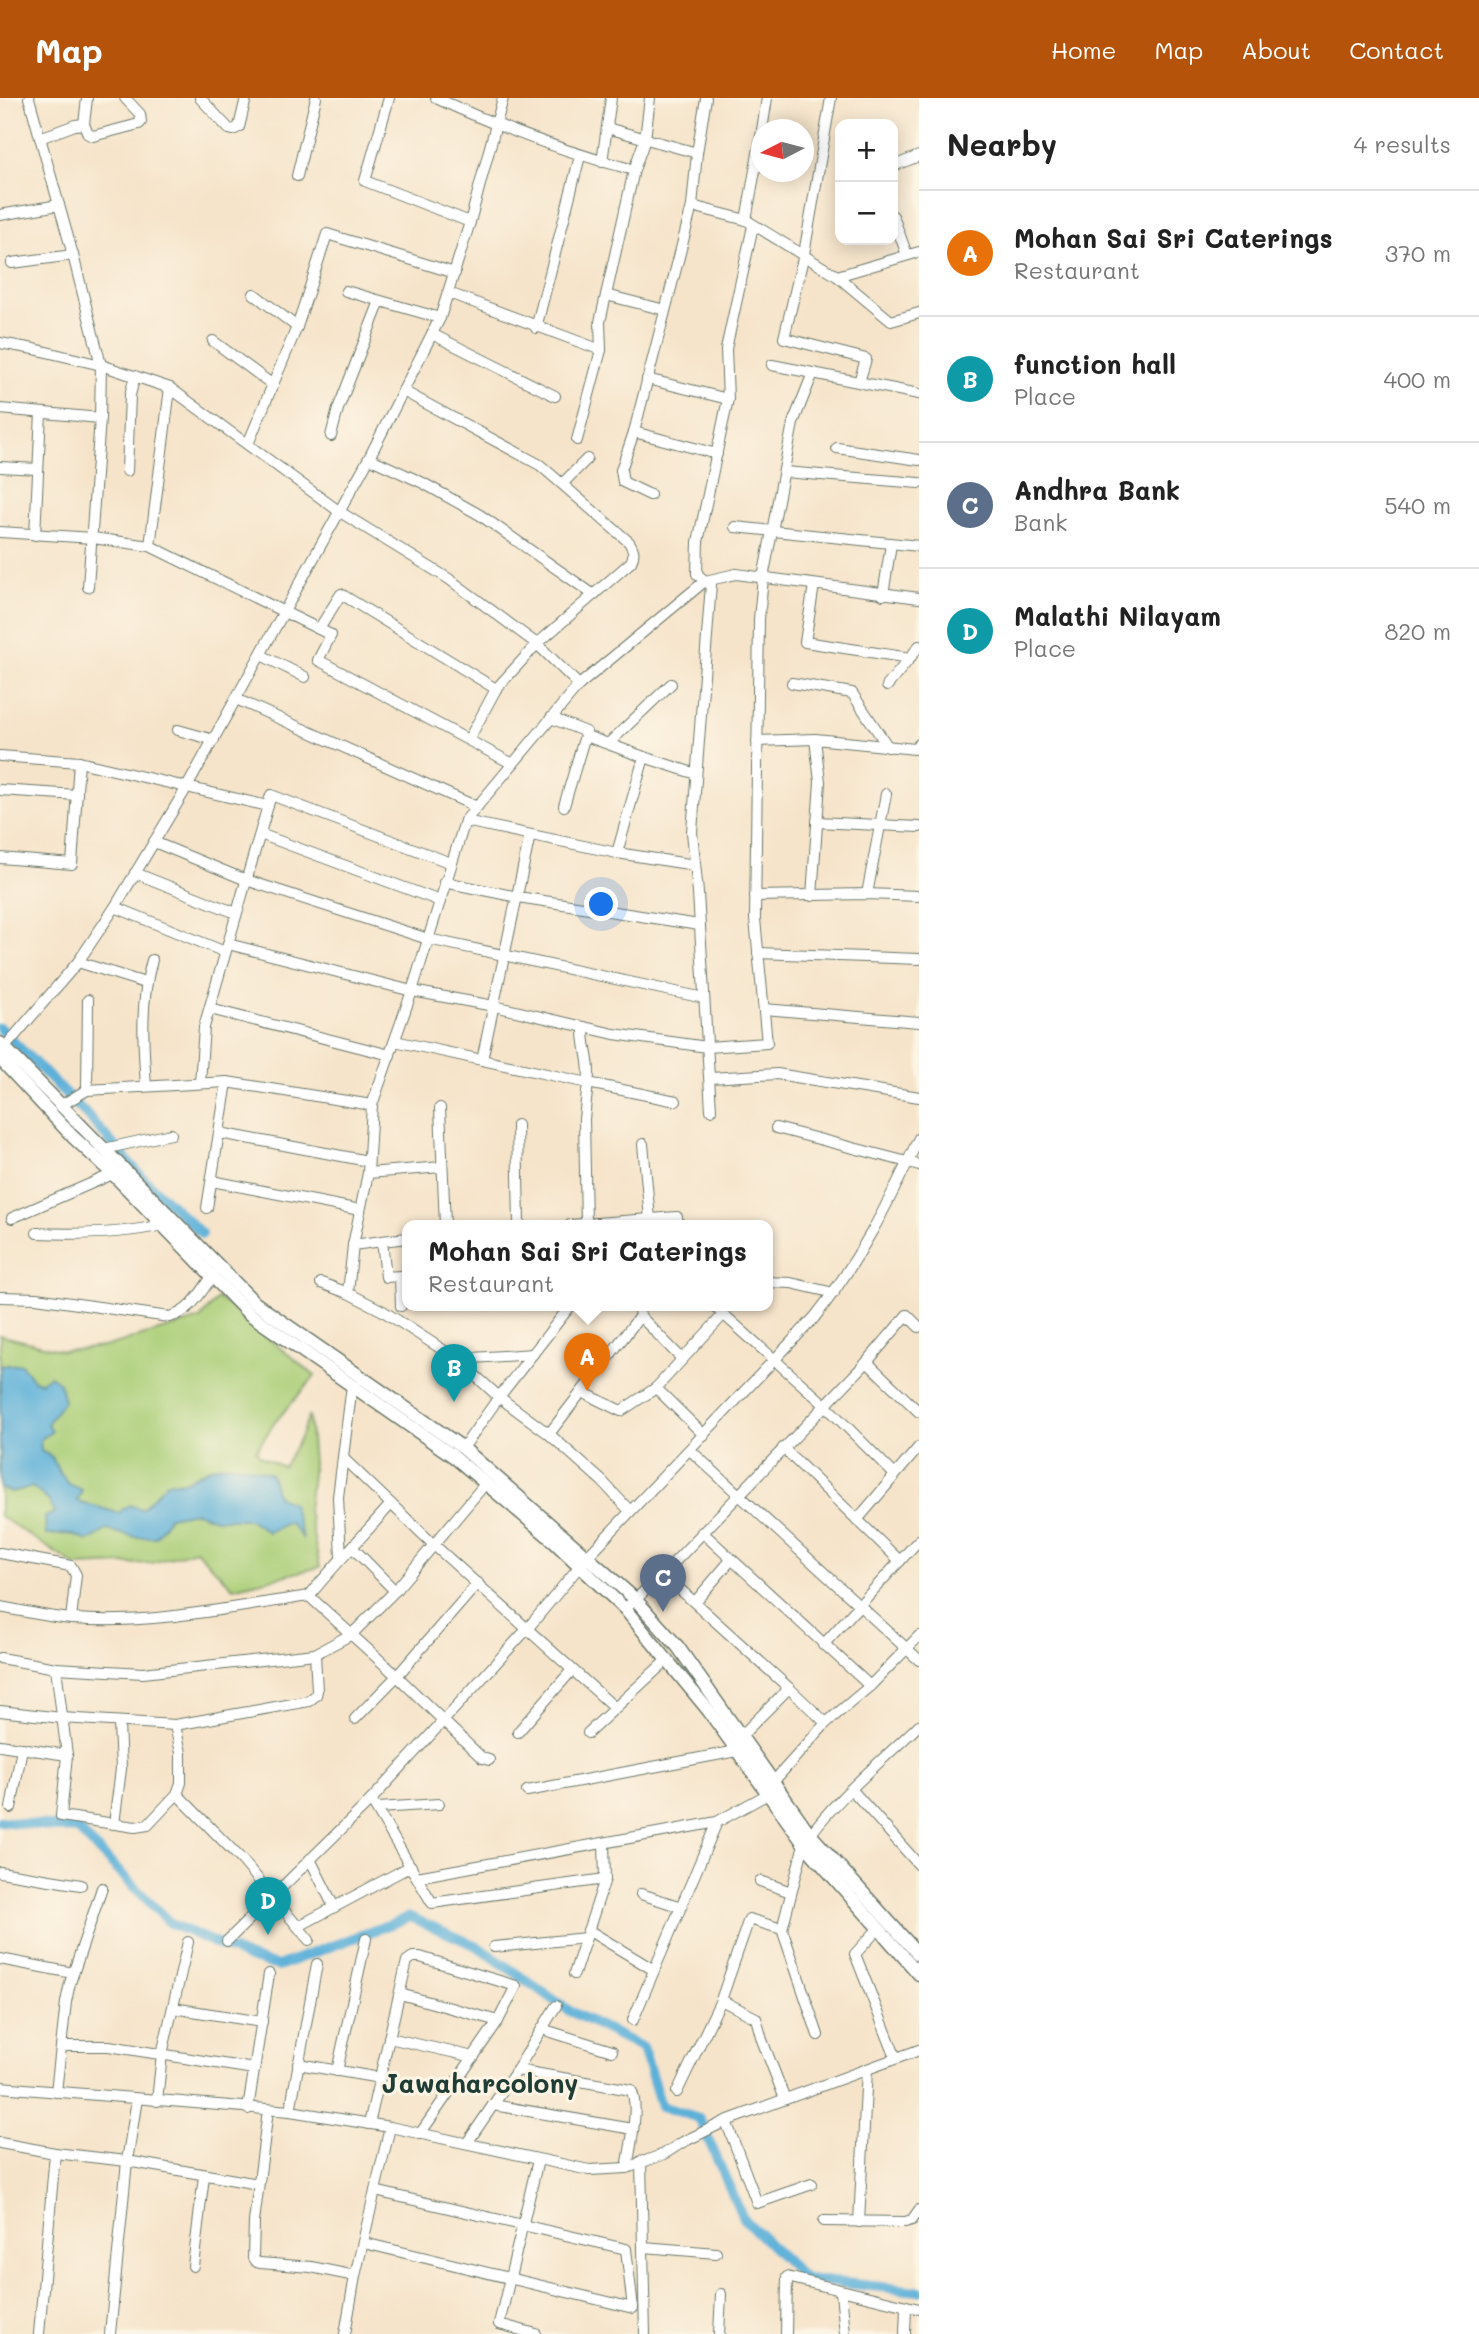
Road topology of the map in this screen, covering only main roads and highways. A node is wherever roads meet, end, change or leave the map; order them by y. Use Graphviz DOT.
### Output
graph roads {
  1 [pos="5,1047"];
  2 [pos="584,1561"];
  3 [pos="807,1839"];
  4 [pos="918,1951"];
  5 [pos="919,1974"];
  1 -- 2 [label="main road"];
  1 -- 2 [label="main road"];
  2 -- 3 [label="main road"];
  2 -- 3 [label="main road"];
  3 -- 4 [label="main road"];
  3 -- 5 [label="main road"];
}
